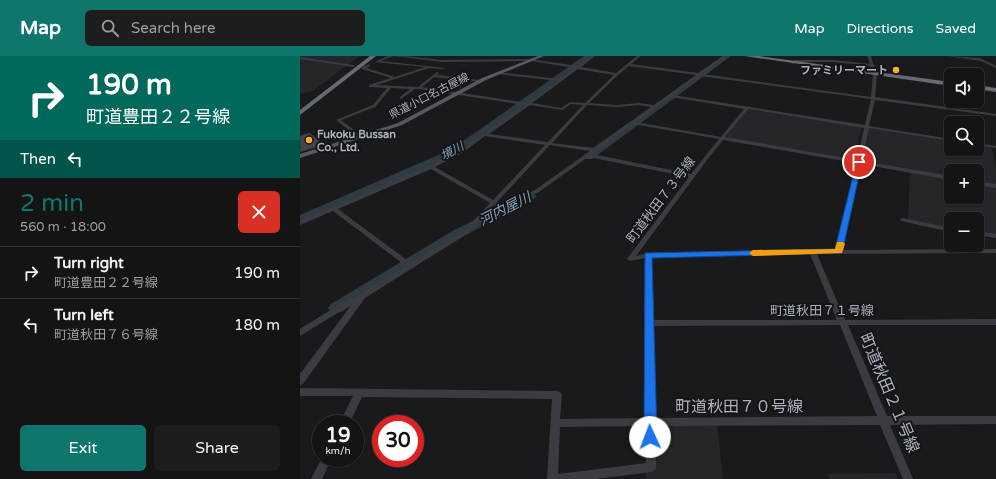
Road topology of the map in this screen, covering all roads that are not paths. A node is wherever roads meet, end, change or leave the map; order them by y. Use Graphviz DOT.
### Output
graph roads {
  1 [pos="366,56"];
  2 [pos="373,56"];
  3 [pos="391,56"];
  4 [pos="396,56"];
  5 [pos="465,56"];
  6 [pos="477,56"];
  7 [pos="542,56"];
  8 [pos="592,56"];
  9 [pos="639,56"];
  10 [pos="725,56"];
  11 [pos="742,56"];
  12 [pos="747,56"];
  13 [pos="869,56"];
  14 [pos="949,56"];
  15 [pos="976,56"];
  16 [pos="300,58"];
  17 [pos="460,60"];
  18 [pos="531,60"];
  19 [pos="769,60"];
  20 [pos="983,60"];
  21 [pos="455,61"];
  22 [pos="377,62"];
  23 [pos="793,63"];
  24 [pos="357,65"];
  25 [pos="369,65"];
  26 [pos="629,65"];
  27 [pos="873,65"];
  28 [pos="428,67"];
  29 [pos="578,67"];
  30 [pos="996,67"];
  31 [pos="443,68"];
  32 [pos="498,73"];
  33 [pos="617,74"];
  34 [pos="701,74"];
  35 [pos="875,74"];
  36 [pos="434,76"];
  37 [pos="395,78"];
  38 [pos="562,80"];
  39 [pos="480,81"];
  40 [pos="944,83"];
  41 [pos="390,87"];
  42 [pos="417,88"];
  43 [pos="984,88"];
  44 [pos="996,90"];
  45 [pos="456,95"];
  46 [pos="671,96"];
  47 [pos="401,98"];
  48 [pos="873,98"];
  49 [pos="526,104"];
  50 [pos="586,104"];
  51 [pos="656,106"];
  52 [pos="302,107"];
  53 [pos="747,108"];
  54 [pos="300,113"];
  55 [pos="996,115"];
  56 [pos="633,123"];
  57 [pos="867,127"];
  58 [pos="485,135"];
  59 [pos="361,137"];
  60 [pos="724,138"];
  61 [pos="944,139"];
  62 [pos="549,144"];
  63 [pos="984,145"];
  64 [pos="996,147"];
  65 [pos="594,150"];
  66 [pos="588,155"];
  67 [pos="300,156"];
  68 [pos="859,162"];
  69 [pos="431,167"];
  70 [pos="693,176"];
  71 [pos="944,177"];
  72 [pos="984,184"];
  73 [pos="996,186"];
  74 [pos="493,202"];
  75 [pos="333,208"];
  76 [pos="903,220"];
  77 [pos="300,223"];
  78 [pos="944,229"];
  79 [pos="984,234"];
  80 [pos="996,236"];
  81 [pos="996,251"];
  82 [pos="813,252"];
  83 [pos="839,252"];
  84 [pos="648,255"];
  85 [pos="410,266"];
  86 [pos="358,300"];
  87 [pos="996,318"];
  88 [pos="649,321"];
  89 [pos="842,321"];
  90 [pos="996,322"];
  91 [pos="300,333"];
  92 [pos="300,380"];
  93 [pos="300,392"];
  94 [pos="359,393"];
  95 [pos="348,415"];
  96 [pos="996,420"];
  97 [pos="884,421"];
  98 [pos="650,422"];
  99 [pos="556,423"];
  100 [pos="322,467"];
  101 [pos="316,479"];
  102 [pos="552,479"];
  103 [pos="556,479"];
  104 [pos="908,479"];
  1 -- 24 [label="highway"];
  2 -- 24 [label="highway"];
  3 -- 22 [label="street"];
  4 -- 21 [label="street"];
  5 -- 17 [label="street"];
  6 -- 17 [label="street"];
  7 -- 18 [label="main road, 県道小口名古屋線"];
  8 -- 29 [label="street"];
  9 -- 26 [label="street"];
  10 -- 34 [label="street"];
  11 -- 19 [label="highway"];
  12 -- 19 [label="highway"];
  13 -- 27 [label="street"];
  14 -- 20 [label="street"];
  15 -- 20 [label="street"];
  16 -- 24 [label="street"];
  17 -- 18 [label="street"];
  17 -- 21 [label="street"];
  18 -- 29 [label="street"];
  18 -- 32 [label="main road, 県道小口名古屋線"];
  19 -- 23 [label="highway"];
  20 -- 30 [label="street"];
  21 -- 31 [label="street"];
  22 -- 25 [label="street"];
  22 -- 28 [label="street"];
  23 -- 27 [label="street"];
  23 -- 35 [label="highway"];
  24 -- 25 [label="street"];
  24 -- 52 [label="highway"];
  25 -- 37 [label="street"];
  26 -- 33 [label="street"];
  26 -- 34 [label="street"];
  27 -- 35 [label="street"];
  28 -- 31 [label="street"];
  28 -- 37 [label="street"];
  29 -- 33 [label="street"];
  29 -- 38 [label="street"];
  31 -- 36 [label="street"];
  32 -- 38 [label="street"];
  32 -- 39 [label="main road, 県道小口名古屋線"];
  33 -- 50 [label="street"];
  34 -- 46 [label="street"];
  34 -- 48 [label="street"];
  35 -- 40 [label="highway"];
  35 -- 48 [label="street"];
  36 -- 39 [label="street"];
  36 -- 42 [label="street"];
  37 -- 41 [label="street"];
  38 -- 49 [label="street"];
  39 -- 45 [label="main road, 県道小口名古屋線"];
  41 -- 42 [label="street"];
  41 -- 59 [label="street"];
  42 -- 45 [label="street"];
  42 -- 47 [label="street"];
  43 -- 44 [label="highway"];
  45 -- 49 [label="street"];
  45 -- 59 [label="main road, 県道小口名古屋線"];
  46 -- 51 [label="street"];
  46 -- 53 [label="street"];
  48 -- 55 [label="street"];
  48 -- 57 [label="street"];
  49 -- 50 [label="street"];
  49 -- 58 [label="street"];
  50 -- 51 [label="street"];
  50 -- 62 [label="street"];
  51 -- 56 [label="street"];
  52 -- 54 [label="highway"];
  53 -- 57 [label="street"];
  53 -- 60 [label="street, 町道秋田７３号線"];
  56 -- 60 [label="street"];
  56 -- 65 [label="street"];
  57 -- 61 [label="street"];
  57 -- 68 [label="street"];
  58 -- 62 [label="street"];
  58 -- 69 [label="street"];
  59 -- 67 [label="main road, 県道小口名古屋線"];
  60 -- 68 [label="street"];
  60 -- 70 [label="street, 町道秋田７３号線"];
  62 -- 65 [label="street"];
  62 -- 74 [label="street"];
  63 -- 64 [label="street"];
  65 -- 66 [label="street"];
  66 -- 70 [label="street"];
  66 -- 74 [label="street"];
  68 -- 71 [label="street"];
  68 -- 83 [label="street"];
  69 -- 74 [label="street"];
  69 -- 75 [label="street"];
  70 -- 84 [label="street, 町道秋田７３号線"];
  72 -- 73 [label="street"];
  74 -- 85 [label="street"];
  75 -- 77 [label="street"];
  75 -- 85 [label="street"];
  76 -- 78 [label="street"];
  79 -- 80 [label="street"];
  81 -- 83 [label="street"];
  82 -- 83 [label="street"];
  82 -- 84 [label="street"];
  82 -- 89 [label="street, 町道秋田２１号線"];
  84 -- 88 [label="street"];
  85 -- 86 [label="street"];
  86 -- 91 [label="street"];
  86 -- 92 [label="street"];
  87 -- 89 [label="street"];
  88 -- 89 [label="street, 町道秋田７１号線"];
  88 -- 98 [label="street"];
  89 -- 90 [label="street, 町道秋田７１号線"];
  89 -- 97 [label="street, 町道秋田２１号線"];
  93 -- 94 [label="street"];
  94 -- 95 [label="street"];
  94 -- 99 [label="street"];
  96 -- 97 [label="street, 町道秋田７０号線"];
  97 -- 98 [label="street, 町道秋田７０号線"];
  97 -- 104 [label="street, 町道秋田２１号線"];
  98 -- 99 [label="street, 町道秋田７０号線"];
  98 -- 103 [label="street"];
  99 -- 102 [label="street"];
  100 -- 101 [label="street"];
}
